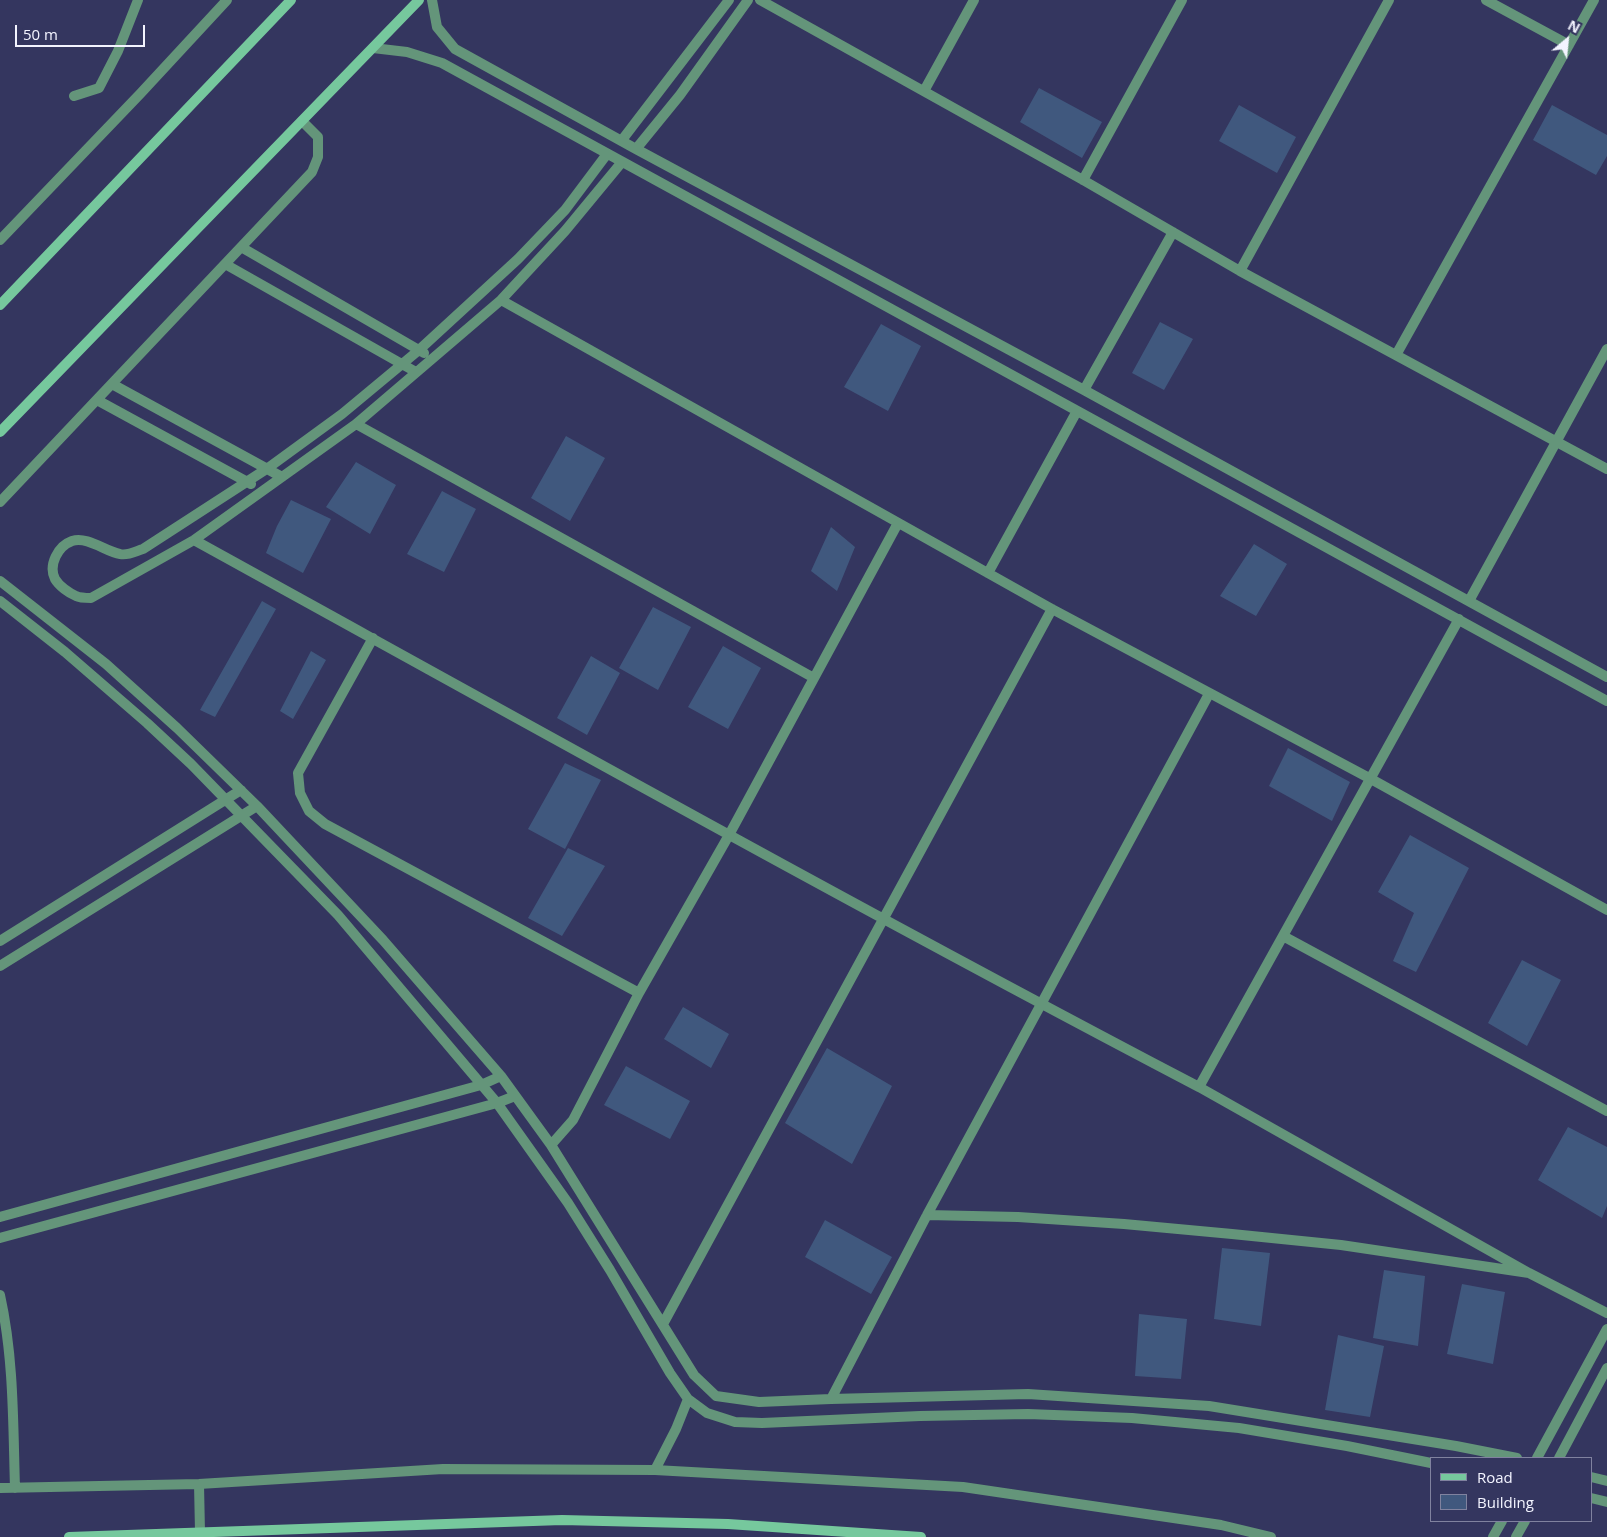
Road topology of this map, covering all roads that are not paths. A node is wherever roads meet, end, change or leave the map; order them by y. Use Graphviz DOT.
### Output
graph roads {
  1 [pos="138,0"];
  2 [pos="227,0"];
  3 [pos="291,0"];
  4 [pos="419,0"];
  5 [pos="432,0"];
  6 [pos="729,0"];
  7 [pos="748,0"];
  8 [pos="760,0"];
  9 [pos="974,0"];
  10 [pos="1182,0"];
  11 [pos="1389,0"];
  12 [pos="1486,0"];
  13 [pos="1594,0"];
  14 [pos="1569,45"];
  15 [pos="373,48"];
  16 [pos="924,91"];
  17 [pos="74,96"];
  18 [pos="302,121"];
  19 [pos="622,140"];
  20 [pos="636,149"];
  21 [pos="607,154"];
  22 [pos="622,162"];
  23 [pos="1083,180"];
  24 [pos="1173,232"];
  25 [pos="0,240"];
  26 [pos="241,247"];
  27 [pos="225,264"];
  28 [pos="1240,271"];
  29 [pos="501,300"];
  30 [pos="0,304"];
  31 [pos="1607,349"];
  32 [pos="419,350"];
  33 [pos="1396,355"];
  34 [pos="433,358"];
  35 [pos="402,363"];
  36 [pos="416,372"];
  37 [pos="112,384"];
  38 [pos="1084,390"];
  39 [pos="97,400"];
  40 [pos="1077,412"];
  41 [pos="356,424"];
  42 [pos="0,432"];
  43 [pos="1556,441"];
  44 [pos="268,468"];
  45 [pos="1607,469"];
  46 [pos="282,477"];
  47 [pos="248,482"];
  48 [pos="262,491"];
  49 [pos="0,502"];
  50 [pos="898,523"];
  51 [pos="194,540"];
  52 [pos="988,573"];
  53 [pos="0,581"];
  54 [pos="0,601"];
  55 [pos="1469,601"];
  56 [pos="1052,609"];
  57 [pos="1459,619"];
  58 [pos="373,638"];
  59 [pos="1607,677"];
  60 [pos="814,678"];
  61 [pos="1209,694"];
  62 [pos="1607,701"];
  63 [pos="1371,779"];
  64 [pos="241,790"];
  65 [pos="226,801"];
  66 [pos="257,806"];
  67 [pos="241,816"];
  68 [pos="729,834"];
  69 [pos="1607,910"];
  70 [pos="884,918"];
  71 [pos="1283,936"];
  72 [pos="0,941"];
  73 [pos="0,966"];
  74 [pos="639,993"];
  75 [pos="1041,1004"];
  76 [pos="501,1076"];
  77 [pos="481,1085"];
  78 [pos="1199,1087"];
  79 [pos="515,1096"];
  80 [pos="497,1103"];
  81 [pos="1607,1111"];
  82 [pos="551,1145"];
  83 [pos="927,1215"];
  84 [pos="0,1217"];
  85 [pos="0,1238"];
  86 [pos="1529,1273"];
  87 [pos="0,1295"];
  88 [pos="1607,1313"];
  89 [pos="663,1324"];
  90 [pos="1607,1329"];
  91 [pos="1607,1368"];
  92 [pos="831,1399"];
  93 [pos="688,1400"];
  94 [pos="1512,1457"];
  95 [pos="1538,1457"];
  96 [pos="1560,1457"];
  97 [pos="1430,1463"];
  98 [pos="655,1470"];
  99 [pos="1592,1477"];
  100 [pos="1607,1482"];
  101 [pos="199,1484"];
  102 [pos="0,1488"];
  103 [pos="15,1488"];
  104 [pos="1592,1498"];
  105 [pos="1607,1502"];
  106 [pos="1501,1522"];
  107 [pos="1524,1522"];
  108 [pos="200,1532"];
  109 [pos="69,1537"];
  110 [pos="921,1537"];
  111 [pos="1271,1537"];
  112 [pos="1493,1537"];
  113 [pos="1516,1537"];
  1 -- 17 [label="street"];
  2 -- 25 [label="street"];
  3 -- 30 [label="main road"];
  4 -- 15 [label="main road"];
  5 -- 19 [label="street"];
  6 -- 19 [label="street"];
  7 -- 20 [label="street"];
  8 -- 16 [label="street"];
  9 -- 16 [label="street"];
  10 -- 23 [label="street"];
  11 -- 28 [label="street"];
  12 -- 14 [label="street"];
  13 -- 14 [label="street"];
  14 -- 33 [label="street"];
  15 -- 18 [label="main road"];
  15 -- 21 [label="street"];
  16 -- 23 [label="street"];
  18 -- 26 [label="street"];
  18 -- 42 [label="main road"];
  19 -- 20 [label="street"];
  20 -- 38 [label="street"];
  21 -- 22 [label="street"];
  21 -- 32 [label="street"];
  22 -- 29 [label="street"];
  22 -- 40 [label="street"];
  23 -- 24 [label="street"];
  24 -- 28 [label="street"];
  24 -- 38 [label="street"];
  26 -- 27 [label="street"];
  26 -- 32 [label="street"];
  27 -- 35 [label="street"];
  27 -- 37 [label="street"];
  28 -- 33 [label="street"];
  29 -- 34 [label="street"];
  29 -- 50 [label="street"];
  31 -- 43 [label="street"];
  32 -- 34 [label="street"];
  32 -- 35 [label="street"];
  33 -- 43 [label="street"];
  34 -- 36 [label="street"];
  35 -- 36 [label="street"];
  35 -- 44 [label="street"];
  36 -- 41 [label="street"];
  37 -- 39 [label="street"];
  37 -- 44 [label="street"];
  38 -- 55 [label="street"];
  39 -- 47 [label="street"];
  39 -- 49 [label="street"];
  40 -- 52 [label="street"];
  40 -- 57 [label="street"];
  41 -- 46 [label="street"];
  41 -- 60 [label="street"];
  43 -- 45 [label="street"];
  43 -- 55 [label="street"];
  44 -- 46 [label="street"];
  44 -- 47 [label="street"];
  46 -- 48 [label="street"];
  47 -- 48 [label="street"];
  47 -- 51 [label="street"];
  48 -- 51 [label="street"];
  50 -- 52 [label="street"];
  50 -- 60 [label="street"];
  51 -- 58 [label="street"];
  52 -- 56 [label="street"];
  53 -- 64 [label="street"];
  54 -- 65 [label="street"];
  55 -- 59 [label="street"];
  56 -- 61 [label="street"];
  56 -- 70 [label="street"];
  57 -- 62 [label="street"];
  57 -- 63 [label="street"];
  58 -- 68 [label="street"];
  58 -- 74 [label="street"];
  60 -- 68 [label="street"];
  61 -- 63 [label="street"];
  61 -- 75 [label="street"];
  63 -- 69 [label="street"];
  63 -- 71 [label="street"];
  64 -- 65 [label="street"];
  64 -- 66 [label="street"];
  65 -- 67 [label="street"];
  65 -- 72 [label="street"];
  66 -- 67 [label="street"];
  66 -- 76 [label="street"];
  67 -- 73 [label="street"];
  67 -- 77 [label="street"];
  68 -- 70 [label="street"];
  68 -- 74 [label="street"];
  70 -- 75 [label="street"];
  70 -- 89 [label="street"];
  71 -- 78 [label="street"];
  71 -- 81 [label="street"];
  74 -- 82 [label="street"];
  75 -- 78 [label="street"];
  75 -- 83 [label="street"];
  76 -- 77 [label="street"];
  76 -- 79 [label="street"];
  77 -- 80 [label="street"];
  77 -- 84 [label="street"];
  78 -- 86 [label="street"];
  79 -- 80 [label="street"];
  79 -- 82 [label="street"];
  80 -- 85 [label="street"];
  80 -- 93 [label="street"];
  82 -- 89 [label="street"];
  83 -- 86 [label="street"];
  83 -- 92 [label="street"];
  86 -- 88 [label="street"];
  87 -- 103 [label="street"];
  89 -- 92 [label="street"];
  90 -- 95 [label="street"];
  91 -- 96 [label="street"];
  92 -- 94 [label="street"];
  93 -- 97 [label="street"];
  93 -- 98 [label="street"];
  98 -- 101 [label="street"];
  98 -- 111 [label="street"];
  99 -- 100 [label="street"];
  101 -- 103 [label="street"];
  101 -- 108 [label="street"];
  102 -- 103 [label="street"];
  104 -- 105 [label="street"];
  106 -- 112 [label="street"];
  107 -- 113 [label="street"];
  108 -- 109 [label="main road"];
  108 -- 110 [label="main road"];
}
